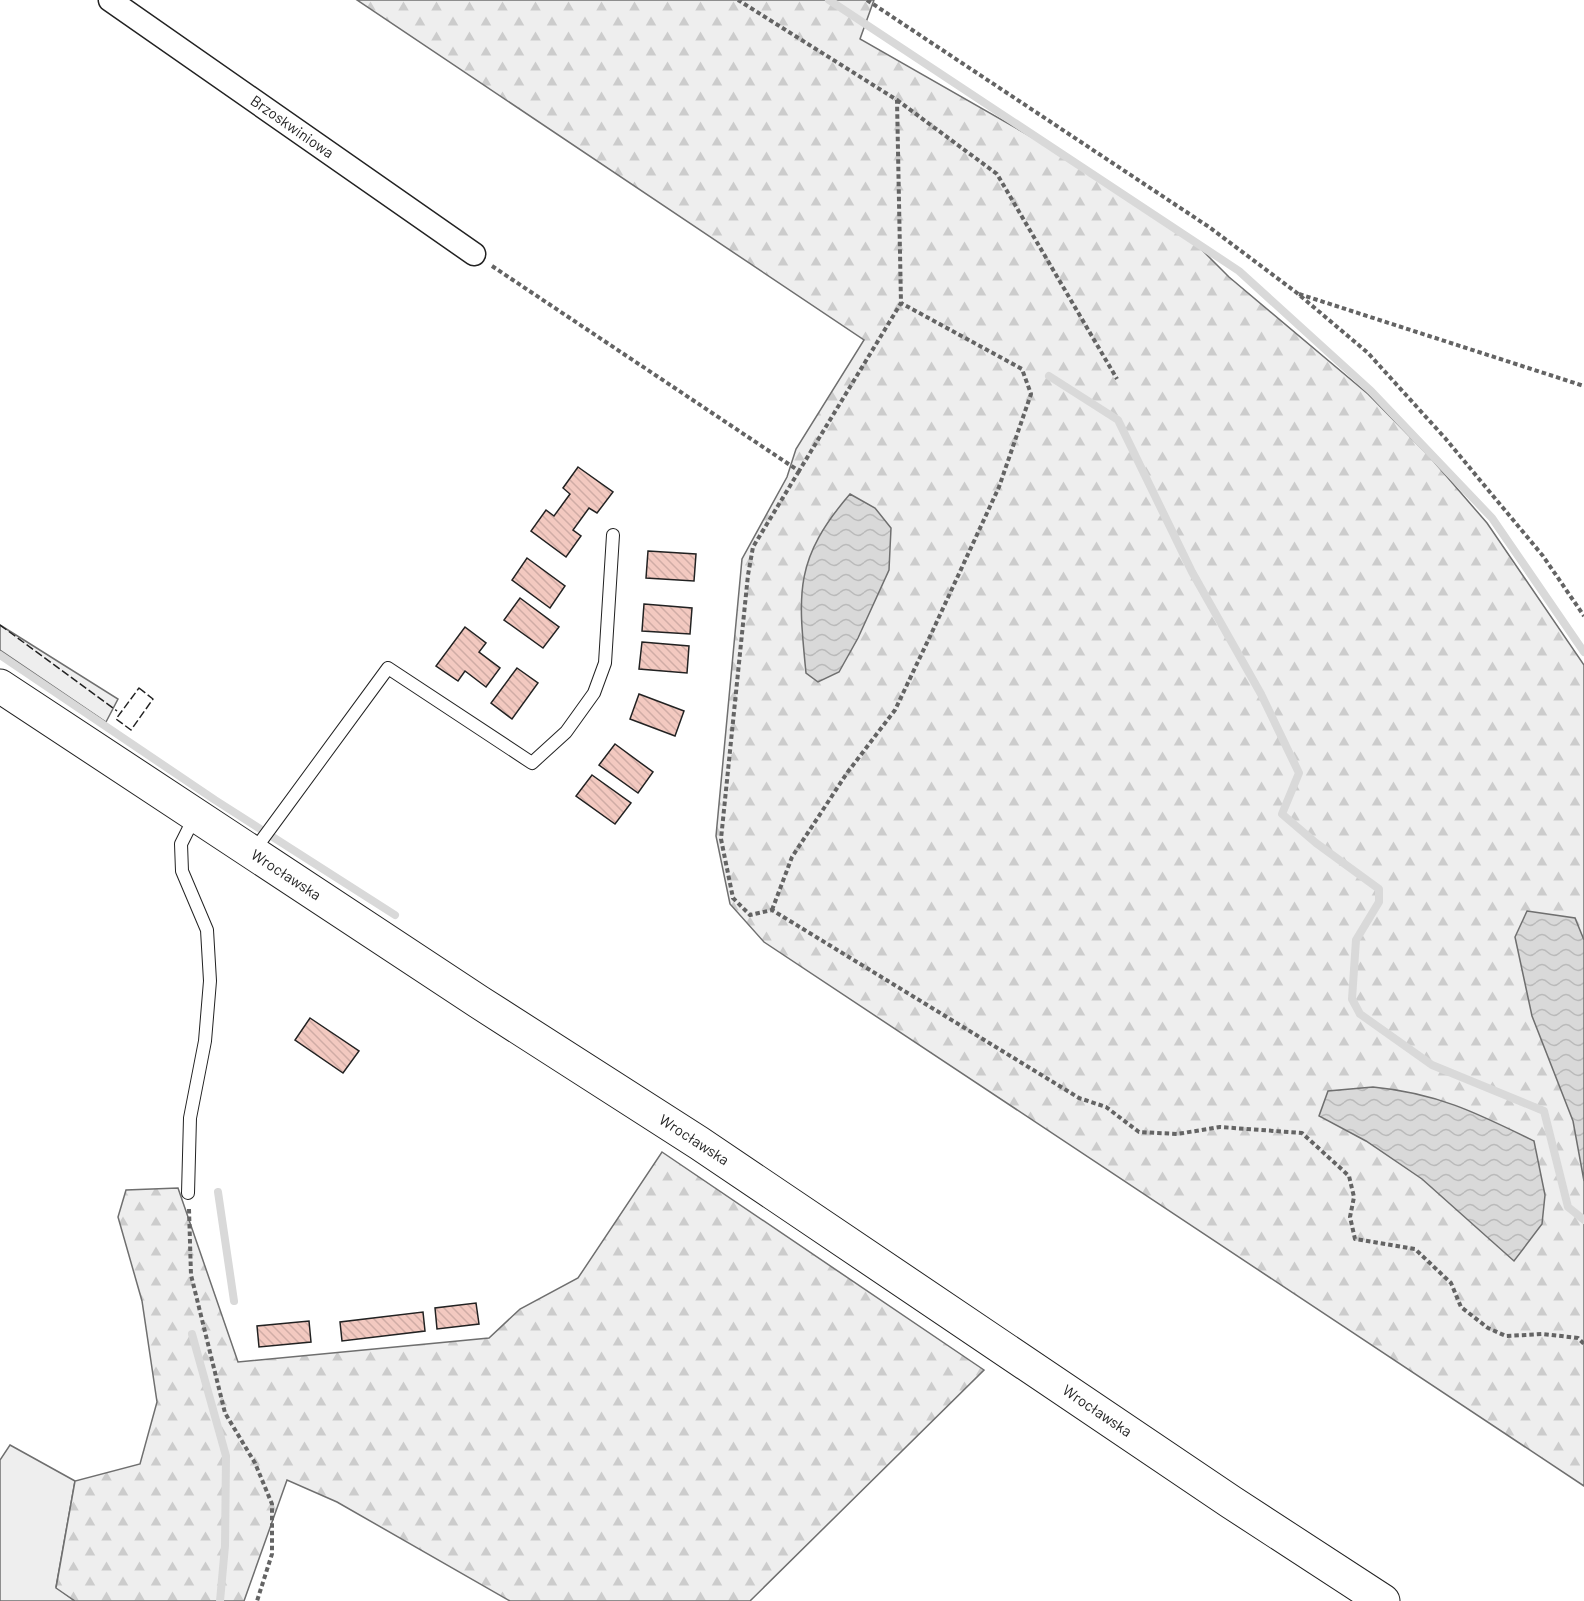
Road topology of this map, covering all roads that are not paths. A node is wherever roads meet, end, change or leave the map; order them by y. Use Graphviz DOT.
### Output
graph roads {
  1 [pos="110,0"];
  2 [pos="474,254"];
  3 [pos="613,535"];
  4 [pos="0,686"];
  5 [pos="195,816"];
  6 [pos="253,853"];
  7 [pos="188,1194"];
  8 [pos="1383,1601"];
  1 -- 2 [label="street, Brzoskwiniowa"];
  3 -- 6 [label="lane"];
  4 -- 5 [label="street, Wrocławska"];
  5 -- 6 [label="street, Wrocławska"];
  5 -- 7 [label="lane"];
  6 -- 8 [label="street, Wrocławska"];
}
